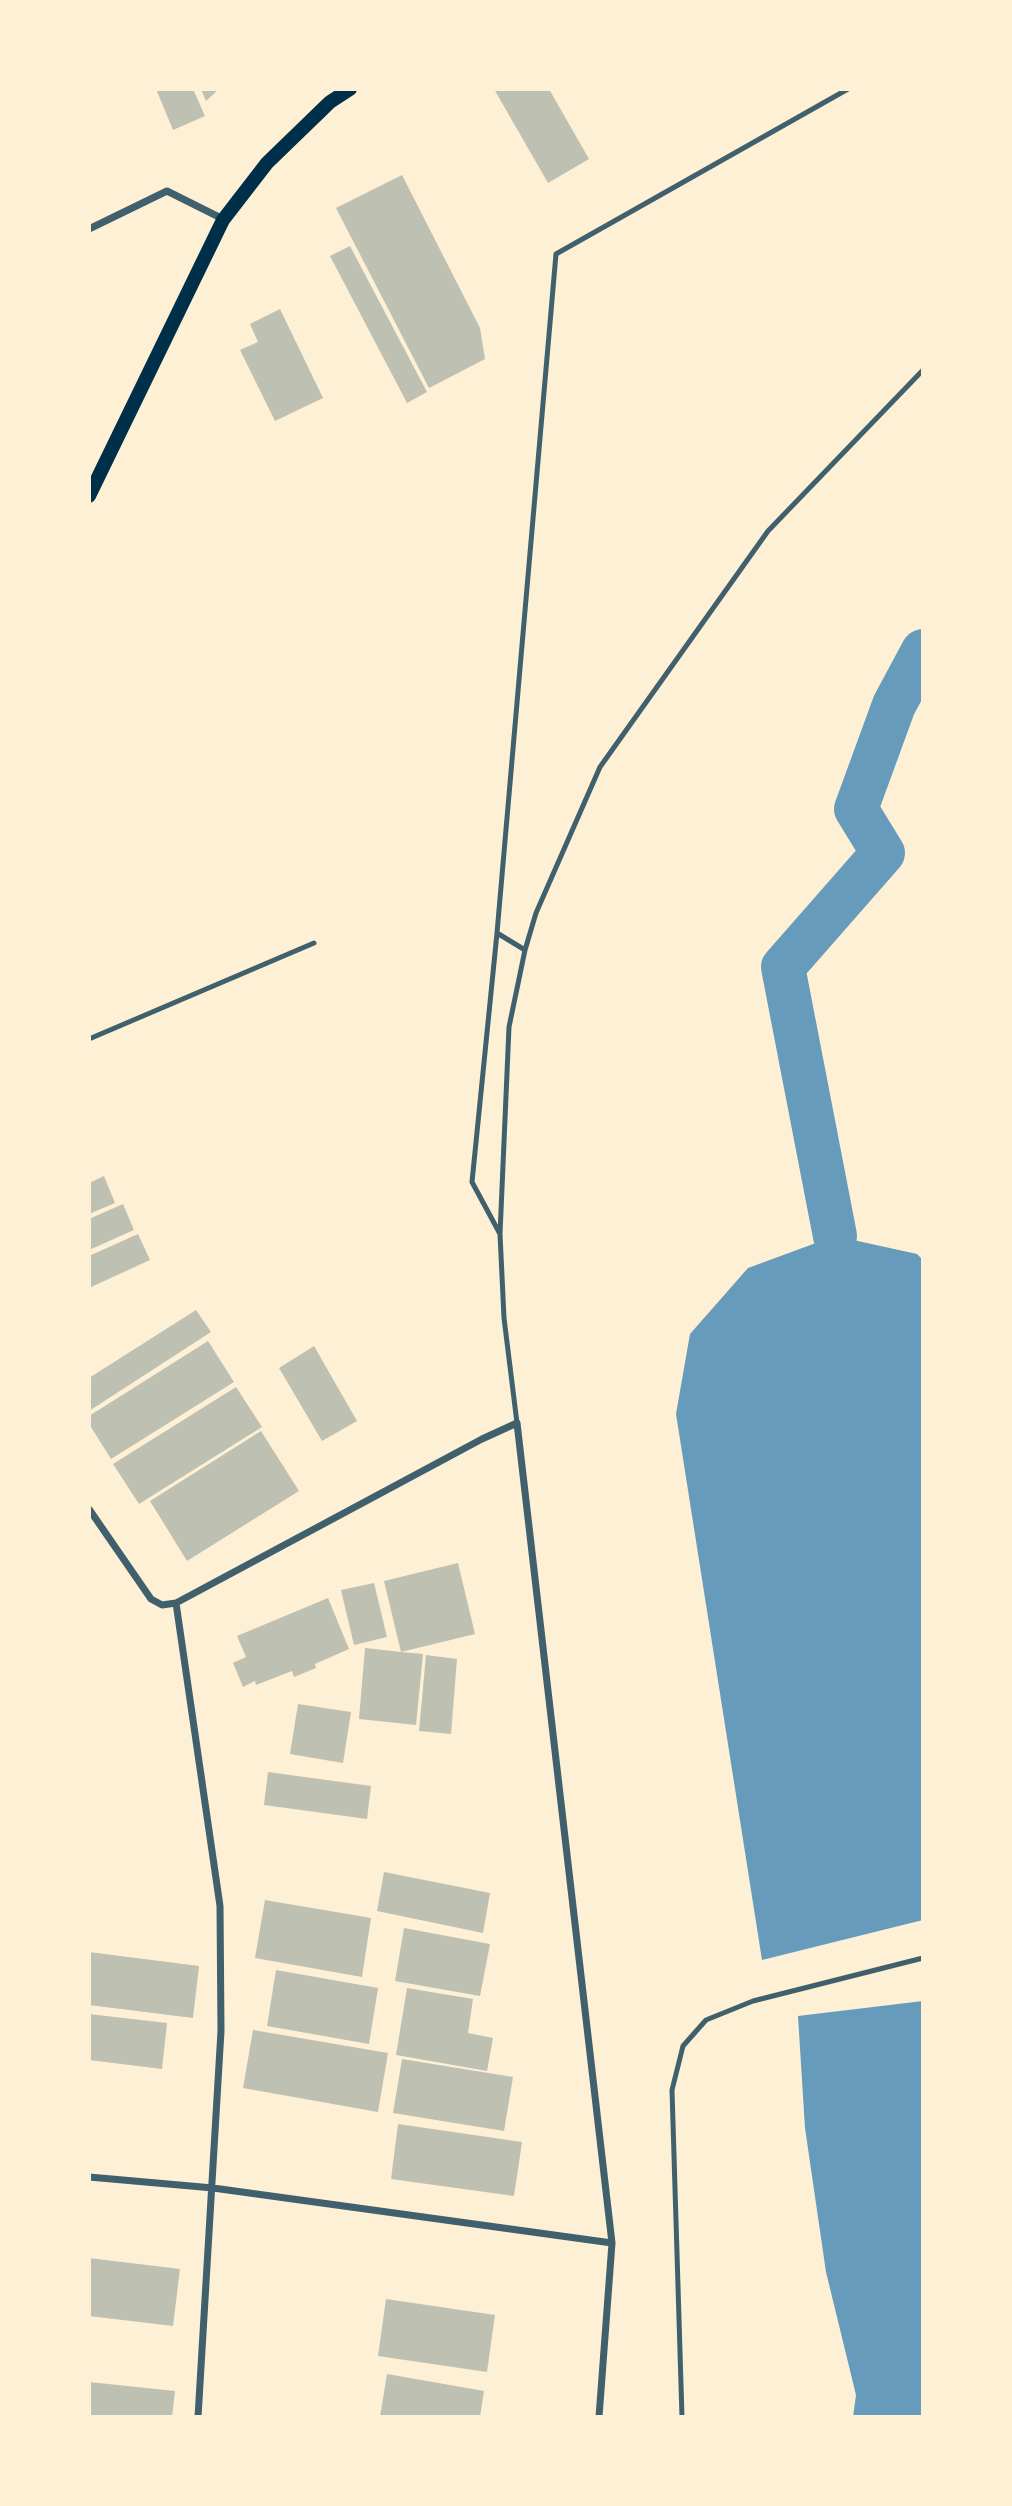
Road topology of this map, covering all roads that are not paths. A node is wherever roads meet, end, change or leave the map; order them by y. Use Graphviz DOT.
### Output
graph roads {
  1 [pos="349,89"];
  2 [pos="848,89"];
  3 [pos="223,220"];
  4 [pos="89,229"];
  5 [pos="923,370"];
  6 [pos="89,496"];
  7 [pos="496,933"];
  8 [pos="314,943"];
  9 [pos="525,950"];
  10 [pos="89,1039"];
  11 [pos="500,1234"];
  12 [pos="517,1423"];
  13 [pos="89,1509"];
  14 [pos="176,1604"];
  15 [pos="923,1958"];
  16 [pos="89,2177"];
  17 [pos="213,2188"];
  18 [pos="612,2243"];
  19 [pos="198,2417"];
  20 [pos="599,2417"];
  21 [pos="682,2417"];
  1 -- 3 [label="main road"];
  2 -- 7 [label="lane"];
  3 -- 4 [label="street"];
  3 -- 6 [label="main road"];
  5 -- 9 [label="lane"];
  7 -- 9 [label="lane"];
  7 -- 11 [label="lane"];
  8 -- 10 [label="lane"];
  9 -- 11 [label="lane"];
  11 -- 12 [label="lane"];
  12 -- 14 [label="street"];
  12 -- 18 [label="street"];
  13 -- 14 [label="street"];
  14 -- 17 [label="street"];
  15 -- 21 [label="lane"];
  16 -- 17 [label="street"];
  17 -- 18 [label="street"];
  17 -- 19 [label="street"];
  18 -- 20 [label="street"];
}
